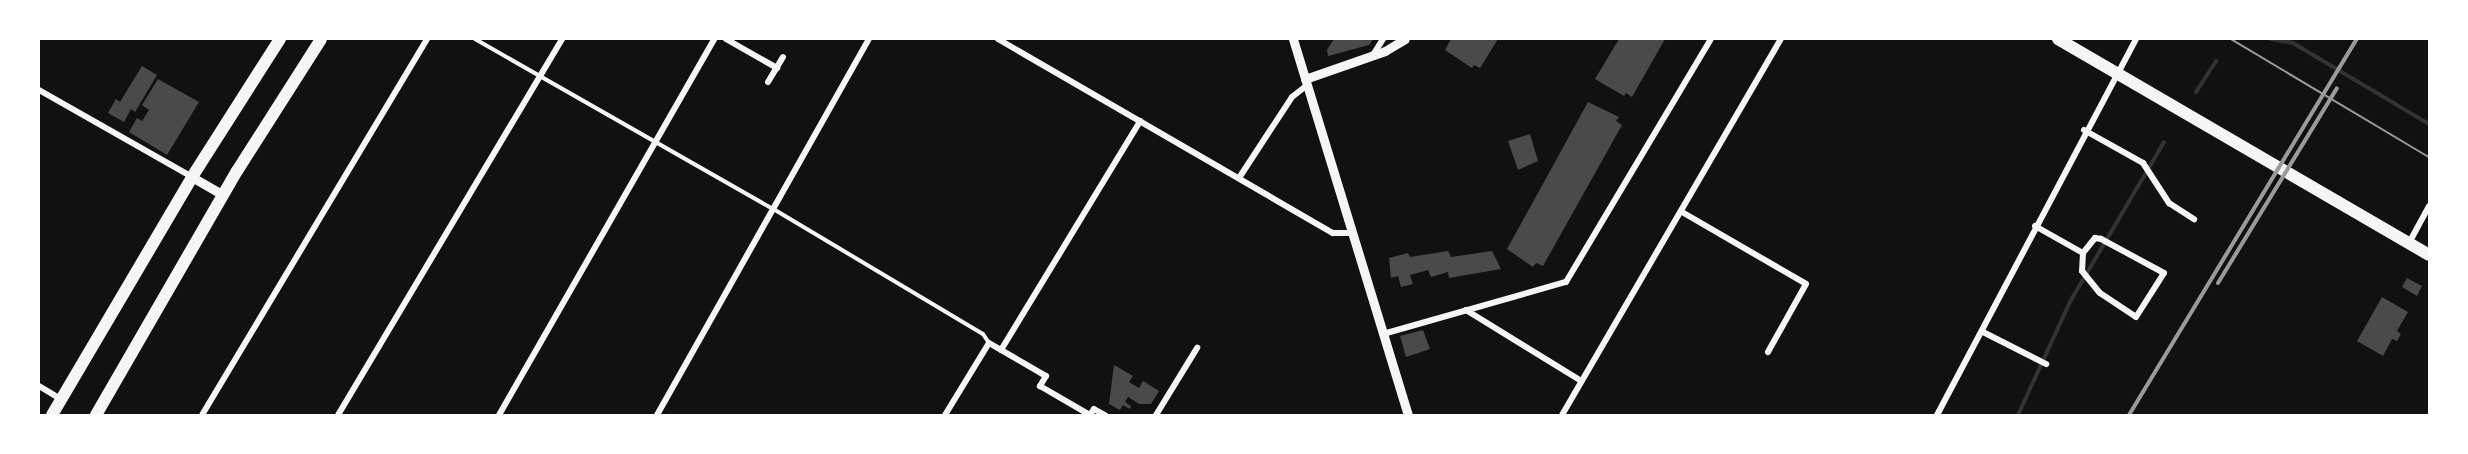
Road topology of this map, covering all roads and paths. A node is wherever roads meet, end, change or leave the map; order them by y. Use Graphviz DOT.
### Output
graph roads {
  1 [pos="280,39"];
  2 [pos="321,39"];
  3 [pos="427,39"];
  4 [pos="475,39"];
  5 [pos="562,39"];
  6 [pos="714,39"];
  7 [pos="726,39"];
  8 [pos="869,39"];
  9 [pos="998,39"];
  10 [pos="1293,39"];
  11 [pos="1383,39"];
  12 [pos="1405,39"];
  13 [pos="1711,39"];
  14 [pos="1781,39"];
  15 [pos="2058,39"];
  16 [pos="2136,39"];
  17 [pos="1372,56"];
  18 [pos="783,57"];
  19 [pos="777,68"];
  20 [pos="2116,73"];
  21 [pos="541,76"];
  22 [pos="768,82"];
  23 [pos="1306,82"];
  24 [pos="39,90"];
  25 [pos="1140,121"];
  26 [pos="2084,130"];
  27 [pos="657,142"];
  28 [pos="192,177"];
  29 [pos="1239,178"];
  30 [pos="223,195"];
  31 [pos="2429,206"];
  32 [pos="775,210"];
  33 [pos="1682,212"];
  34 [pos="2194,219"];
  35 [pos="2035,226"];
  36 [pos="1350,233"];
  37 [pos="2409,243"];
  38 [pos="2083,253"];
  39 [pos="2429,255"];
  40 [pos="1466,310"];
  41 [pos="1983,332"];
  42 [pos="1383,334"];
  43 [pos="989,343"];
  44 [pos="1197,348"];
  45 [pos="1001,350"];
  46 [pos="1768,352"];
  47 [pos="2046,364"];
  48 [pos="1580,380"];
  49 [pos="39,386"];
  50 [pos="62,399"];
  51 [pos="52,415"];
  52 [pos="96,415"];
  53 [pos="202,415"];
  54 [pos="338,415"];
  55 [pos="499,415"];
  56 [pos="657,415"];
  57 [pos="945,415"];
  58 [pos="1090,415"];
  59 [pos="1105,415"];
  60 [pos="1156,415"];
  61 [pos="1407,415"];
  62 [pos="1562,415"];
  63 [pos="1937,415"];
  1 -- 28 [label="main road"];
  2 -- 30 [label="main road"];
  3 -- 53 [label="street"];
  4 -- 21 [label="lane"];
  5 -- 21 [label="street"];
  6 -- 27 [label="street"];
  7 -- 19 [label="street"];
  8 -- 32 [label="street"];
  9 -- 25 [label="street"];
  10 -- 23 [label="street"];
  11 -- 17 [label="street"];
  12 -- 17 [label="street"];
  13 -- 40 [label="street"];
  14 -- 33 [label="street"];
  15 -- 20 [label="main road"];
  16 -- 20 [label="street"];
  17 -- 23 [label="street"];
  18 -- 19 [label="street"];
  19 -- 22 [label="street"];
  20 -- 26 [label="street"];
  20 -- 37 [label="main road"];
  21 -- 27 [label="lane"];
  21 -- 54 [label="street"];
  23 -- 29 [label="street"];
  23 -- 36 [label="street"];
  24 -- 28 [label="street"];
  25 -- 29 [label="street"];
  25 -- 45 [label="street"];
  26 -- 34 [label="street"];
  26 -- 35 [label="street"];
  27 -- 32 [label="lane"];
  27 -- 55 [label="street"];
  28 -- 30 [label="street"];
  28 -- 50 [label="main road"];
  29 -- 36 [label="street"];
  30 -- 52 [label="main road"];
  31 -- 37 [label="street"];
  32 -- 43 [label="lane"];
  32 -- 56 [label="street"];
  33 -- 46 [label="street"];
  33 -- 48 [label="street"];
  35 -- 38 [label="street"];
  35 -- 41 [label="street"];
  36 -- 42 [label="street"];
  37 -- 39 [label="main road"];
  38 -- 38 [label="street"];
  40 -- 42 [label="street"];
  40 -- 48 [label="street"];
  41 -- 47 [label="street"];
  41 -- 63 [label="street"];
  42 -- 61 [label="street"];
  43 -- 45 [label="street"];
  43 -- 57 [label="street"];
  44 -- 60 [label="street"];
  45 -- 58 [label="street"];
  48 -- 62 [label="street"];
  49 -- 50 [label="street"];
  50 -- 51 [label="main road"];
  58 -- 59 [label="street"];
}
